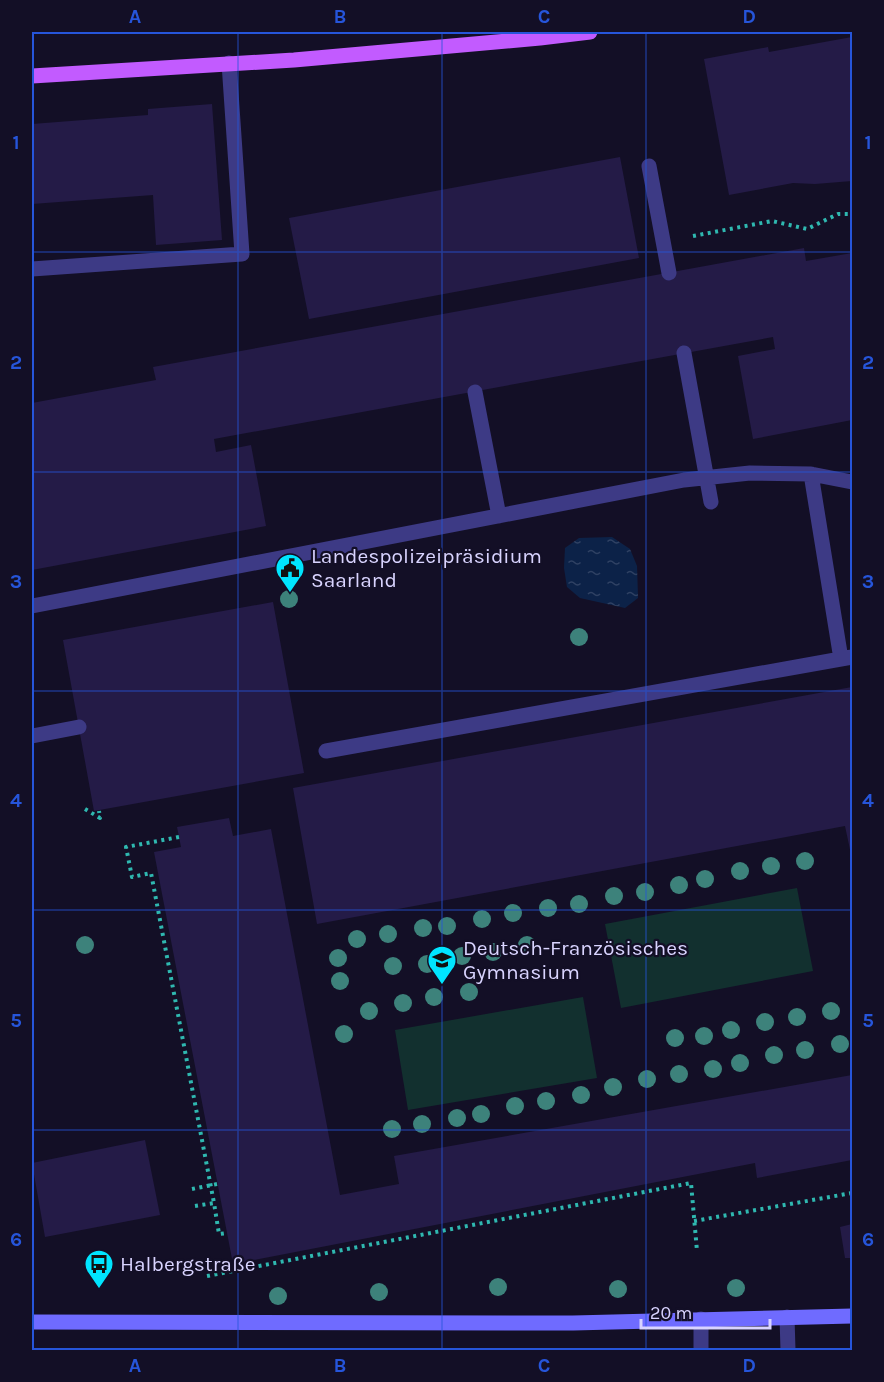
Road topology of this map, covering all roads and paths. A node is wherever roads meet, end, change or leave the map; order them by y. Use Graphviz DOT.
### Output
graph roads {
  1 [pos="590,32"];
  2 [pos="229,63"];
  3 [pos="32,76"];
  4 [pos="649,166"];
  5 [pos="852,214"];
  6 [pos="663,242"];
  7 [pos="32,269"];
  8 [pos="669,273"];
  9 [pos="684,353"];
  10 [pos="475,392"];
  11 [pos="811,474"];
  12 [pos="706,477"];
  13 [pos="852,482"];
  14 [pos="711,502"];
  15 [pos="499,516"];
  16 [pos="32,606"];
  17 [pos="847,658"];
  18 [pos="79,727"];
  19 [pos="32,736"];
  20 [pos="327,751"];
  21 [pos="85,809"];
  22 [pos="99,811"];
  23 [pos="179,837"];
  24 [pos="217,1184"];
  25 [pos="211,1186"];
  26 [pos="192,1189"];
  27 [pos="852,1193"];
  28 [pos="214,1203"];
  29 [pos="195,1206"];
  30 [pos="694,1221"];
  31 [pos="227,1233"];
  32 [pos="697,1251"];
  33 [pos="207,1276"];
  34 [pos="852,1316"];
  35 [pos="787,1317"];
  36 [pos="701,1319"];
  37 [pos="32,1322"];
  38 [pos="701,1350"];
  39 [pos="788,1350"];
  1 -- 2 [label="main road"];
  2 -- 3 [label="main road"];
  2 -- 7 [label="street"];
  4 -- 6 [label="street"];
  5 -- 6 [label="path"];
  6 -- 8 [label="street"];
  9 -- 12 [label="street"];
  10 -- 15 [label="street"];
  11 -- 12 [label="street"];
  11 -- 13 [label="street"];
  11 -- 17 [label="street"];
  12 -- 14 [label="street"];
  12 -- 15 [label="street"];
  15 -- 16 [label="street"];
  17 -- 20 [label="street"];
  18 -- 19 [label="street"];
  21 -- 22 [label="path"];
  23 -- 25 [label="path"];
  24 -- 25 [label="path"];
  25 -- 26 [label="path"];
  25 -- 28 [label="path"];
  27 -- 30 [label="path"];
  28 -- 29 [label="path"];
  28 -- 31 [label="path"];
  30 -- 32 [label="path"];
  30 -- 33 [label="path"];
  34 -- 35 [label="street"];
  35 -- 36 [label="street"];
  35 -- 39 [label="street"];
  36 -- 37 [label="street"];
  36 -- 38 [label="street"];
}
